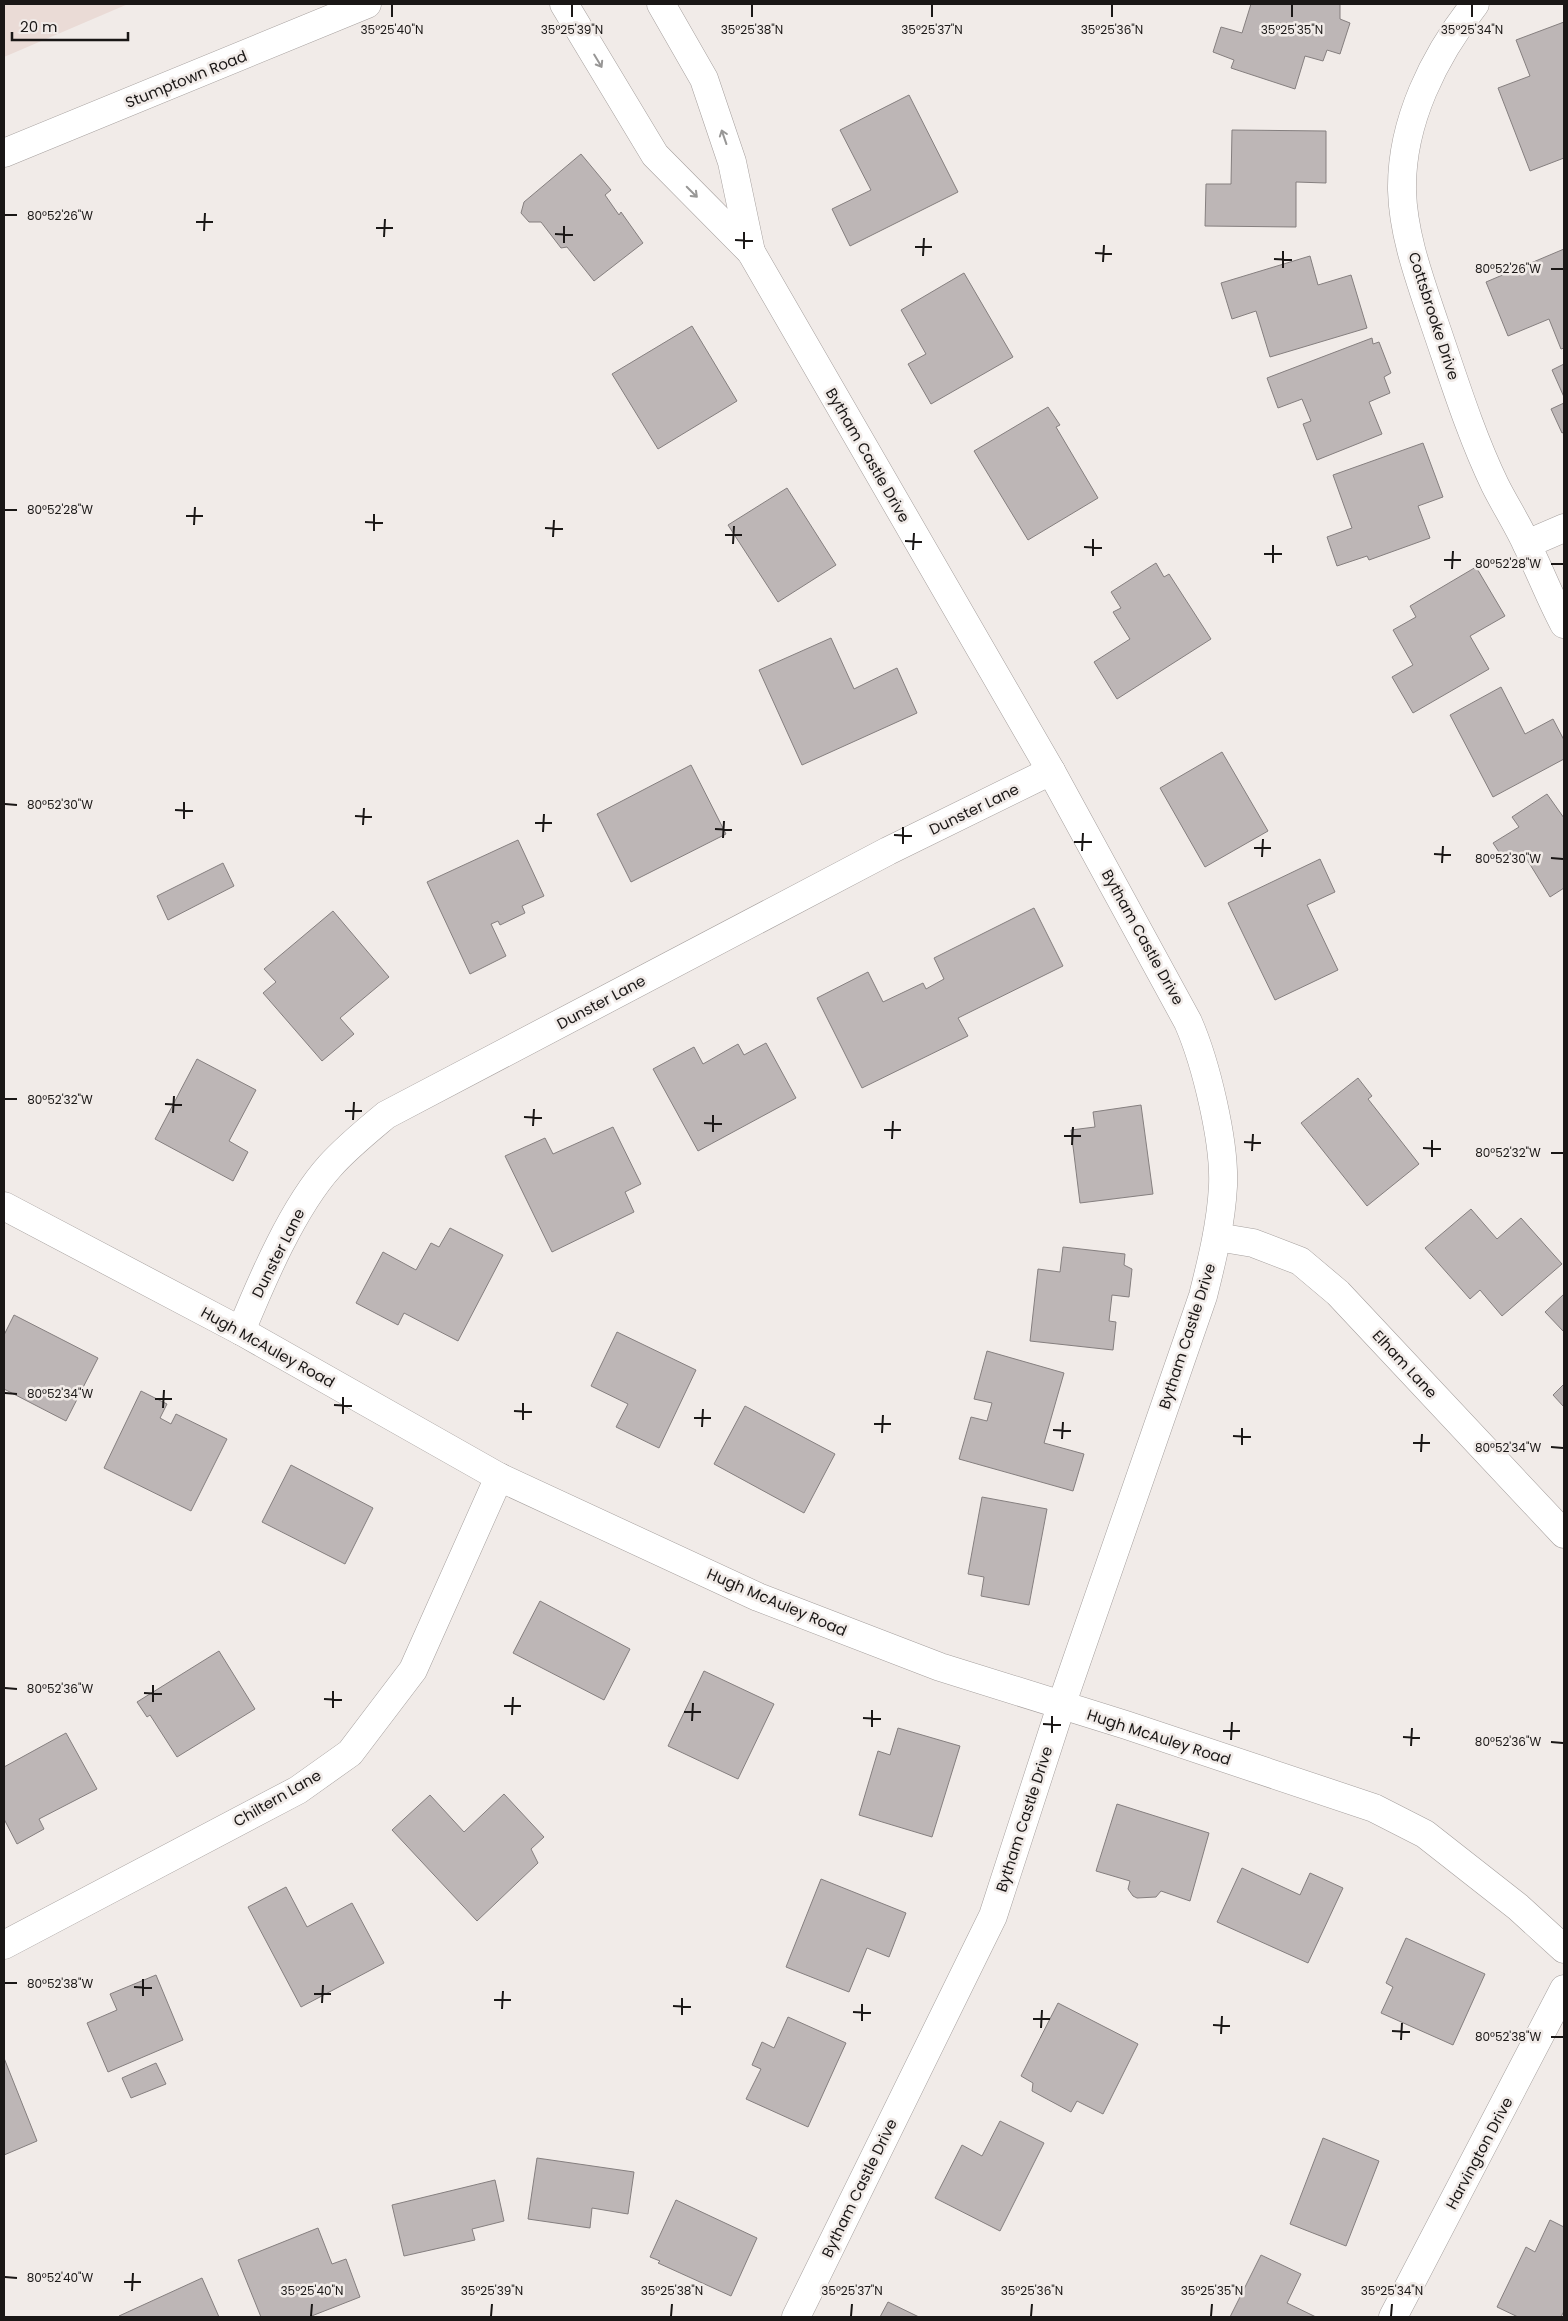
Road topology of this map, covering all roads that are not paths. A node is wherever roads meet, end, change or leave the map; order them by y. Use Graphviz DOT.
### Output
graph roads {
  1 [pos="367,4"];
  2 [pos="564,4"];
  3 [pos="661,4"];
  4 [pos="1475,4"];
  5 [pos="4,153"];
  6 [pos="751,252"];
  7 [pos="1564,528"];
  8 [pos="1527,544"];
  9 [pos="1564,624"];
  10 [pos="1051,771"];
  11 [pos="4,1206"];
  12 [pos="1217,1237"];
  13 [pos="241,1331"];
  14 [pos="499,1477"];
  15 [pos="1564,1534"];
  16 [pos="1061,1706"];
  17 [pos="4,1945"];
  18 [pos="1564,1949"];
  19 [pos="1564,1989"];
  20 [pos="796,2317"];
  21 [pos="1393,2317"];
  1 -- 5 [label="street, Stumptown Road"];
  2 -- 6 [label="street, Bytham Castle Drive, one-way"];
  6 -- 3 [label="street, Bytham Castle Drive, one-way"];
  4 -- 8 [label="street, Cottsbrooke Drive"];
  6 -- 10 [label="street, Bytham Castle Drive"];
  7 -- 8 [label="street"];
  8 -- 9 [label="street, Cottsbrooke Drive"];
  10 -- 12 [label="street, Bytham Castle Drive"];
  10 -- 13 [label="street, Dunster Lane"];
  11 -- 13 [label="street, Hugh McAuley Road"];
  12 -- 15 [label="street, Elham Lane"];
  12 -- 16 [label="street, Bytham Castle Drive"];
  13 -- 14 [label="street, Hugh McAuley Road"];
  14 -- 16 [label="street, Hugh McAuley Road"];
  14 -- 17 [label="street, Chiltern Lane"];
  16 -- 18 [label="street, Hugh McAuley Road"];
  16 -- 20 [label="street, Bytham Castle Drive"];
  19 -- 21 [label="street, Harvington Drive"];
}
